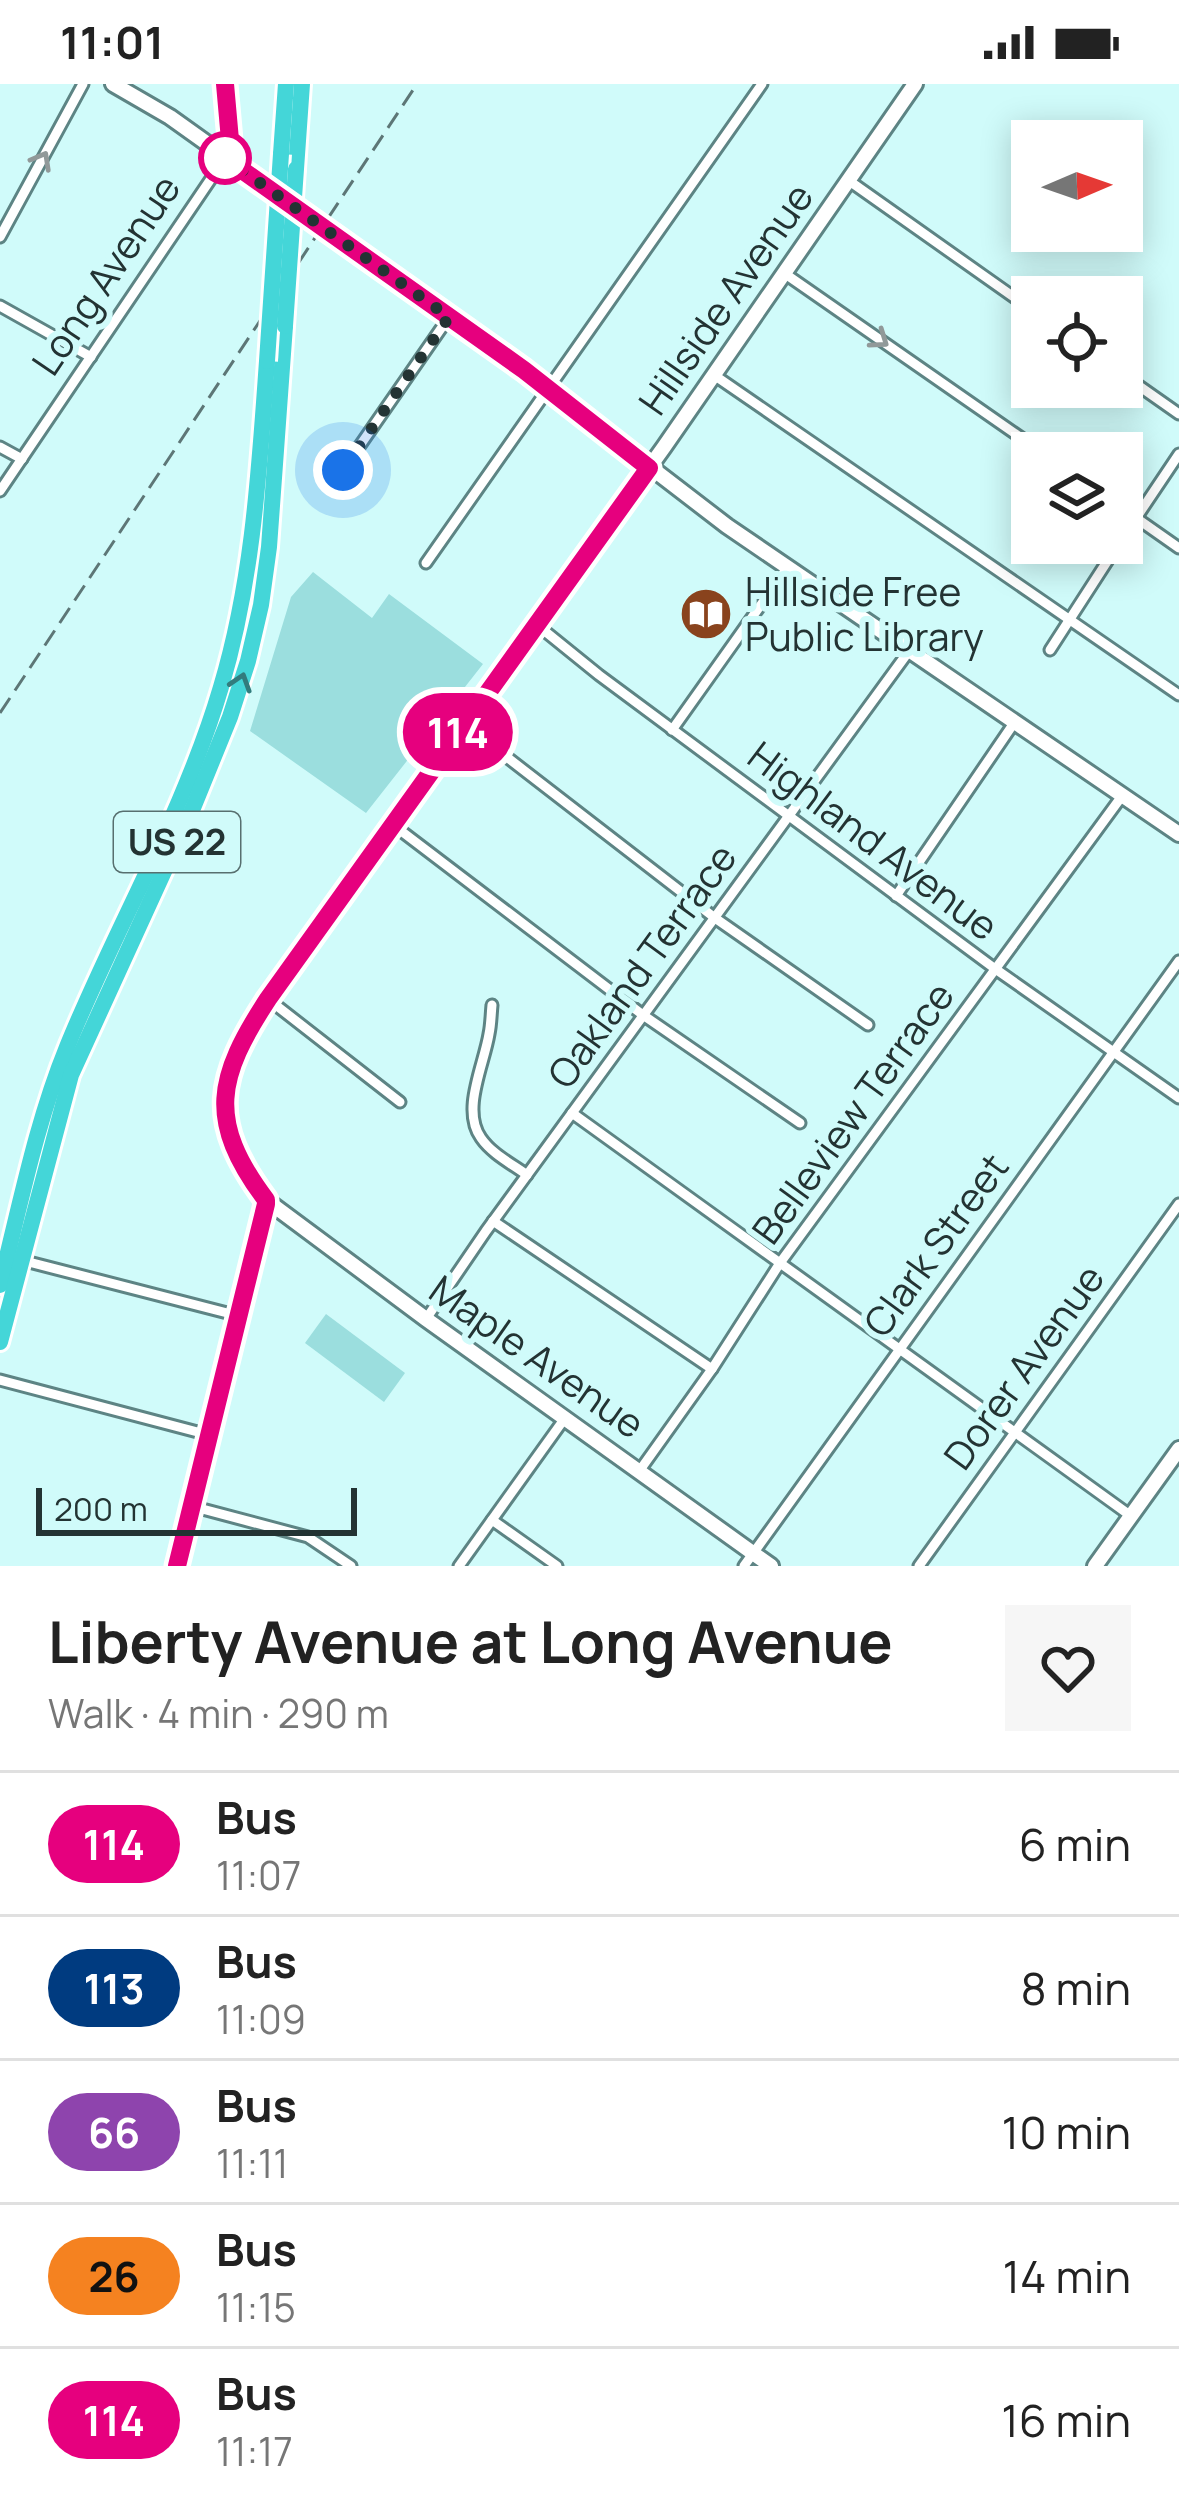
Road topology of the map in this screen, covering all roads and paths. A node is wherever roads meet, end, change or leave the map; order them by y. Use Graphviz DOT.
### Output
graph roads {
  1 [pos="83,84"];
  2 [pos="113,84"];
  3 [pos="225,84"];
  4 [pos="762,84"];
  5 [pos="915,84"];
  6 [pos="293,92"];
  7 [pos="225,158"];
  8 [pos="848,180"];
  9 [pos="0,237"];
  10 [pos="784,274"];
  11 [pos="1011,295"];
  12 [pos="0,306"];
  13 [pos="449,317"];
  14 [pos="91,357"];
  15 [pos="714,375"];
  16 [pos="1143,389"];
  17 [pos="549,390"];
  18 [pos="1179,414"];
  19 [pos="1013,432"];
  20 [pos="0,447"];
  21 [pos="1179,454"];
  22 [pos="22,459"];
  23 [pos="649,468"];
  24 [pos="343,470"];
  25 [pos="0,491"];
  26 [pos="1143,508"];
  27 [pos="1143,523"];
  28 [pos="1179,548"];
  29 [pos="426,563"];
  30 [pos="1105,564"];
  31 [pos="787,568"];
  32 [pos="1067,620"];
  33 [pos="536,624"];
  34 [pos="1050,650"];
  35 [pos="909,651"];
  36 [pos="1179,695"];
  37 [pos="1014,723"];
  38 [pos="464,724"];
  39 [pos="672,730"];
  40 [pos="1122,796"];
  41 [pos="789,816"];
  42 [pos="392,824"];
  43 [pos="1179,834"];
  44 [pos="896,896"];
  45 [pos="715,918"];
  46 [pos="1179,961"];
  47 [pos="994,968"];
  48 [pos="268,999"];
  49 [pos="492,1005"];
  50 [pos="643,1015"];
  51 [pos="868,1025"];
  52 [pos="1114,1052"];
  53 [pos="1179,1098"];
  54 [pos="400,1102"];
  55 [pos="572,1113"];
  56 [pos="800,1123"];
  57 [pos="527,1175"];
  58 [pos="266,1200"];
  59 [pos="1179,1204"];
  60 [pos="493,1221"];
  61 [pos="21,1260"];
  62 [pos="781,1263"];
  63 [pos="0,1285"];
  64 [pos="238,1316"];
  65 [pos="426,1319"];
  66 [pos="0,1342"];
  67 [pos="898,1348"];
  68 [pos="712,1369"];
  69 [pos="0,1381"];
  70 [pos="566,1418"];
  71 [pos="1014,1432"];
  72 [pos="209,1435"];
  73 [pos="1179,1449"];
  74 [pos="640,1470"];
  75 [pos="191,1506"];
  76 [pos="1131,1516"];
  77 [pos="492,1520"];
  78 [pos="749,1560"];
  79 [pos="177,1566"];
  80 [pos="351,1566"];
  81 [pos="459,1566"];
  82 [pos="557,1566"];
  83 [pos="771,1566"];
  84 [pos="919,1566"];
  85 [pos="1095,1566"];
  9 -- 1 [label="street, one-way"];
  2 -- 7 [label="street"];
  3 -- 7 [label="street, Long Avenue"];
  4 -- 17 [label="street"];
  5 -- 8 [label="street, Hillside Avenue"];
  61 -- 6 [label="highway, US 22, one-way, bridge"];
  6 -- 63 [label="highway, US 22, bridge"];
  7 -- 13 [label="street"];
  7 -- 14 [label="street, Long Avenue"];
  8 -- 10 [label="street, Hillside Avenue"];
  8 -- 11 [label="street"];
  10 -- 15 [label="street, Hillside Avenue"];
  10 -- 19 [label="street, one-way"];
  12 -- 14 [label="street"];
  13 -- 17 [label="street"];
  13 -- 24 [label="street"];
  14 -- 22 [label="street, Long Avenue"];
  15 -- 23 [label="street, Hillside Avenue"];
  15 -- 32 [label="street"];
  16 -- 18 [label="street"];
  17 -- 23 [label="street"];
  17 -- 29 [label="street"];
  20 -- 22 [label="street"];
  21 -- 26 [label="street"];
  22 -- 25 [label="street, Long Avenue"];
  23 -- 31 [label="street"];
  23 -- 33 [label="street, Hillside Avenue"];
  27 -- 28 [label="street"];
  30 -- 32 [label="street"];
  31 -- 35 [label="street"];
  31 -- 39 [label="street"];
  32 -- 34 [label="street"];
  32 -- 36 [label="street"];
  33 -- 38 [label="street, Hillside Avenue"];
  33 -- 39 [label="street, Highland Avenue"];
  35 -- 37 [label="street"];
  35 -- 41 [label="street, Oakland Terrace"];
  37 -- 40 [label="street"];
  37 -- 44 [label="street"];
  38 -- 42 [label="street, Hillside Avenue"];
  38 -- 45 [label="street"];
  39 -- 41 [label="street, Highland Avenue"];
  40 -- 43 [label="street"];
  40 -- 47 [label="street, Belleview Terrace"];
  41 -- 44 [label="street, Highland Avenue"];
  41 -- 45 [label="street, Oakland Terrace"];
  42 -- 48 [label="street, Hillside Avenue"];
  42 -- 50 [label="street"];
  44 -- 47 [label="street, Highland Avenue"];
  45 -- 50 [label="street, Oakland Terrace"];
  45 -- 51 [label="street"];
  46 -- 52 [label="street, Clark Street"];
  47 -- 52 [label="street, Highland Avenue"];
  47 -- 62 [label="street, Belleview Terrace"];
  48 -- 54 [label="street"];
  48 -- 58 [label="street, Hillside Avenue"];
  49 -- 57 [label="street"];
  50 -- 55 [label="street, Oakland Terrace"];
  50 -- 56 [label="street"];
  52 -- 53 [label="street, Highland Avenue"];
  52 -- 67 [label="street, Clark Street"];
  55 -- 57 [label="street, Oakland Terrace"];
  55 -- 62 [label="street"];
  57 -- 60 [label="street, Oakland Terrace"];
  58 -- 64 [label="street"];
  58 -- 65 [label="street, Maple Avenue"];
  59 -- 71 [label="street, Dorer Avenue"];
  60 -- 65 [label="street, Oakland Terrace"];
  60 -- 68 [label="street"];
  61 -- 64 [label="street"];
  61 -- 66 [label="highway, US 22"];
  62 -- 67 [label="street"];
  62 -- 68 [label="street, Belleview Terrace"];
  64 -- 72 [label="street"];
  65 -- 70 [label="street, Maple Avenue"];
  67 -- 71 [label="street"];
  67 -- 78 [label="street, Clark Street"];
  68 -- 74 [label="street, Belleview Terrace"];
  69 -- 72 [label="street"];
  70 -- 74 [label="street, Maple Avenue"];
  70 -- 77 [label="street"];
  71 -- 76 [label="street"];
  71 -- 84 [label="street, Dorer Avenue"];
  72 -- 75 [label="street"];
  73 -- 76 [label="street"];
  74 -- 78 [label="street, Maple Avenue"];
  75 -- 79 [label="street"];
  75 -- 80 [label="street"];
  76 -- 85 [label="street"];
  77 -- 81 [label="street"];
  77 -- 82 [label="street"];
  78 -- 83 [label="street, Maple Avenue"];
}
